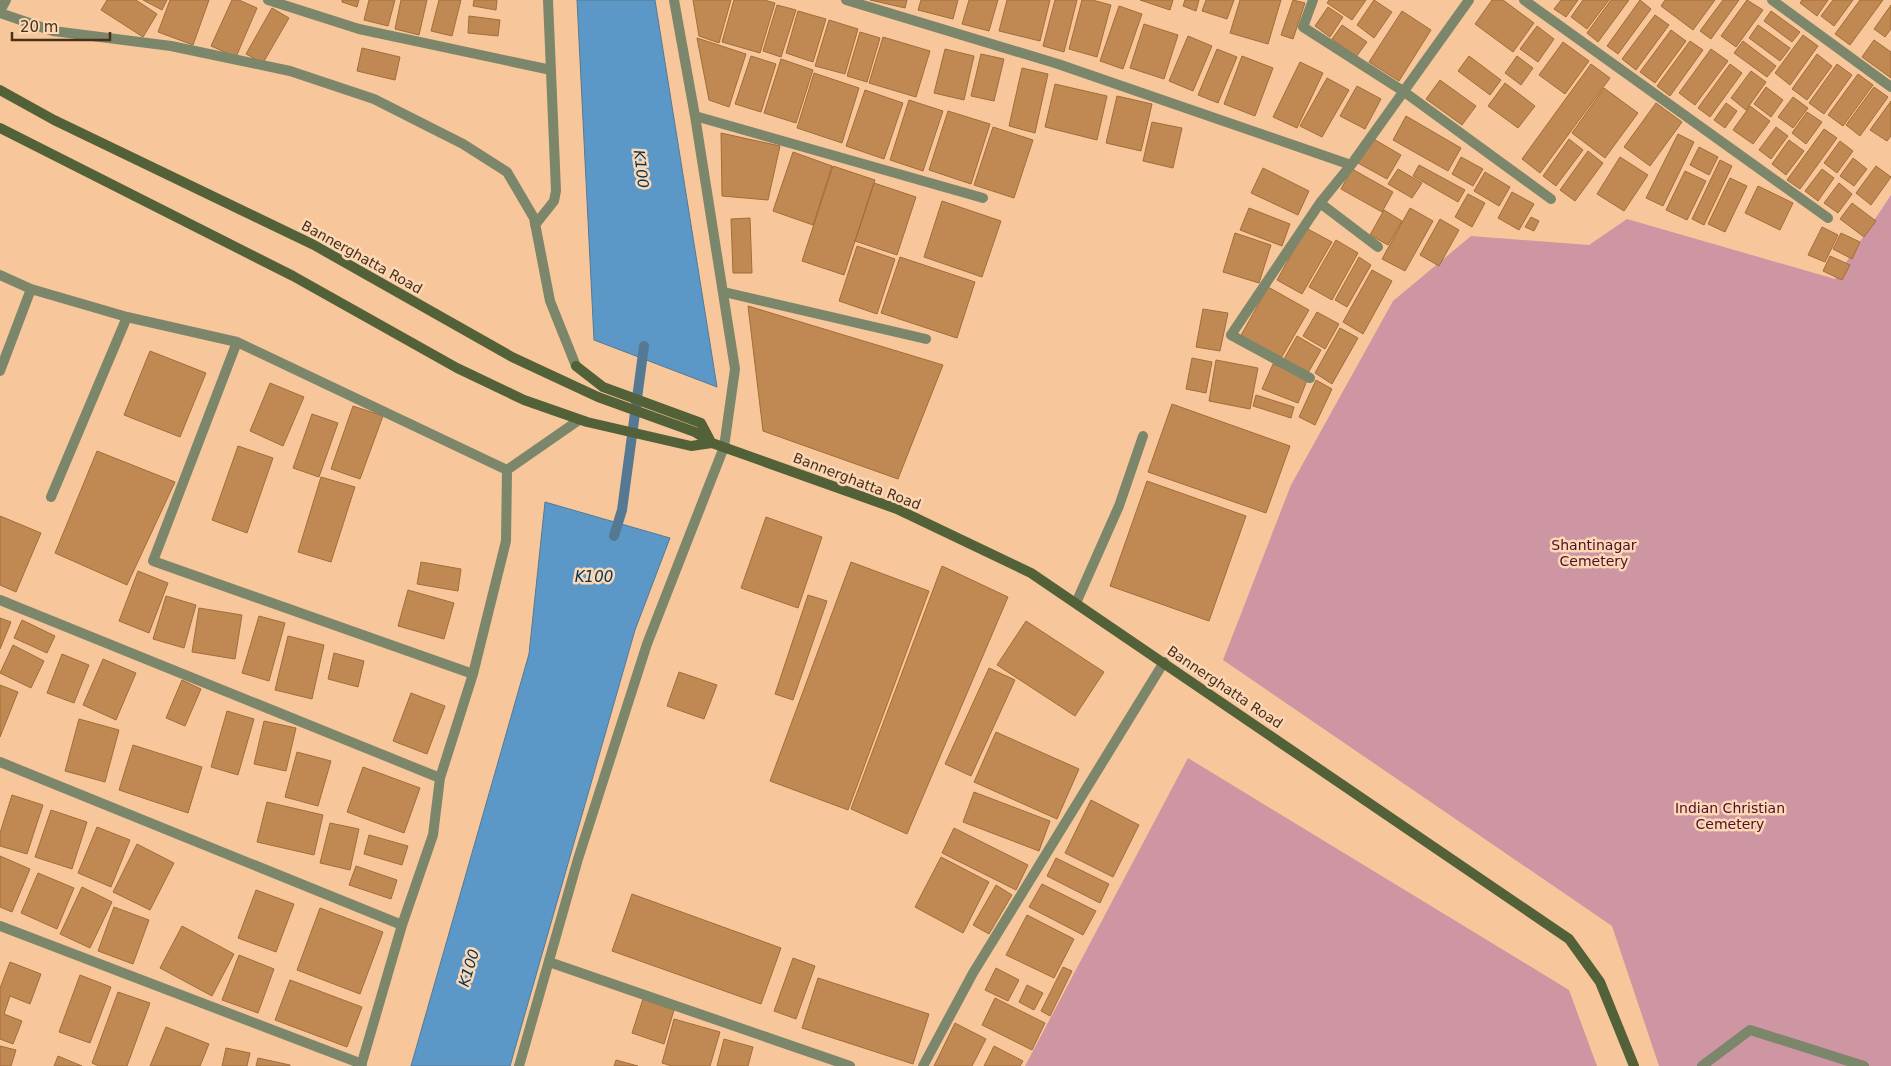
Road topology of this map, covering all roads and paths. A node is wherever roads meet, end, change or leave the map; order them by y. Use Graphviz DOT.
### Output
graph roads {
  1 [pos="6,0"];
  2 [pos="268,0"];
  3 [pos="548,0"];
  4 [pos="674,0"];
  5 [pos="846,0"];
  6 [pos="1313,0"];
  7 [pos="1468,0"];
  8 [pos="1524,0"];
  9 [pos="1772,0"];
  10 [pos="0,12"];
  11 [pos="550,70"];
  12 [pos="1891,87"];
  13 [pos="0,90"];
  14 [pos="1403,91"];
  15 [pos="695,116"];
  16 [pos="0,128"];
  17 [pos="1351,165"];
  18 [pos="983,198"];
  19 [pos="1551,199"];
  20 [pos="1320,204"];
  21 [pos="1828,218"];
  22 [pos="535,225"];
  23 [pos="1378,247"];
  24 [pos="0,275"];
  25 [pos="31,289"];
  26 [pos="724,292"];
  27 [pos="127,317"];
  28 [pos="926,339"];
  29 [pos="237,342"];
  30 [pos="576,366"];
  31 [pos="0,370"];
  32 [pos="1310,378"];
  33 [pos="583,421"];
  34 [pos="1143,436"];
  35 [pos="712,443"];
  36 [pos="724,447"];
  37 [pos="507,470"];
  38 [pos="51,497"];
  39 [pos="0,600"];
  40 [pos="1076,603"];
  41 [pos="1164,662"];
  42 [pos="473,674"];
  43 [pos="0,762"];
  44 [pos="440,778"];
  45 [pos="402,925"];
  46 [pos="0,926"];
  47 [pos="549,962"];
  48 [pos="361,1065"];
  49 [pos="519,1066"];
  50 [pos="850,1066"];
  51 [pos="923,1066"];
  52 [pos="1634,1066"];
  53 [pos="1702,1066"];
  54 [pos="1864,1066"];
  1 -- 10 [label="street"];
  2 -- 11 [label="street"];
  3 -- 11 [label="street"];
  4 -- 15 [label="street"];
  5 -- 17 [label="street"];
  6 -- 14 [label="street"];
  7 -- 14 [label="street"];
  8 -- 21 [label="street"];
  9 -- 12 [label="street"];
  10 -- 22 [label="street"];
  11 -- 22 [label="street"];
  13 -- 35 [label="main road, Bannerghatta Road"];
  14 -- 17 [label="street"];
  14 -- 19 [label="street"];
  15 -- 18 [label="street"];
  15 -- 26 [label="street"];
  16 -- 33 [label="main road"];
  17 -- 20 [label="street"];
  20 -- 23 [label="street"];
  20 -- 32 [label="street"];
  22 -- 30 [label="street"];
  24 -- 25 [label="street"];
  25 -- 27 [label="street"];
  25 -- 31 [label="street"];
  26 -- 28 [label="street"];
  26 -- 36 [label="street"];
  27 -- 29 [label="street"];
  27 -- 38 [label="street"];
  29 -- 37 [label="street"];
  29 -- 42 [label="street"];
  30 -- 35 [label="main road"];
  33 -- 35 [label="main road"];
  33 -- 37 [label="street"];
  34 -- 40 [label="street"];
  35 -- 36 [label="main road, Bannerghatta Road"];
  36 -- 40 [label="main road, Bannerghatta Road"];
  36 -- 47 [label="street"];
  37 -- 42 [label="street"];
  39 -- 44 [label="street"];
  40 -- 41 [label="main road, Bannerghatta Road"];
  41 -- 51 [label="street"];
  41 -- 52 [label="main road, Bannerghatta Road"];
  42 -- 44 [label="street"];
  43 -- 45 [label="street"];
  44 -- 45 [label="street"];
  45 -- 48 [label="street"];
  46 -- 48 [label="street"];
  47 -- 49 [label="street"];
  47 -- 50 [label="street"];
  53 -- 54 [label="street"];
}
